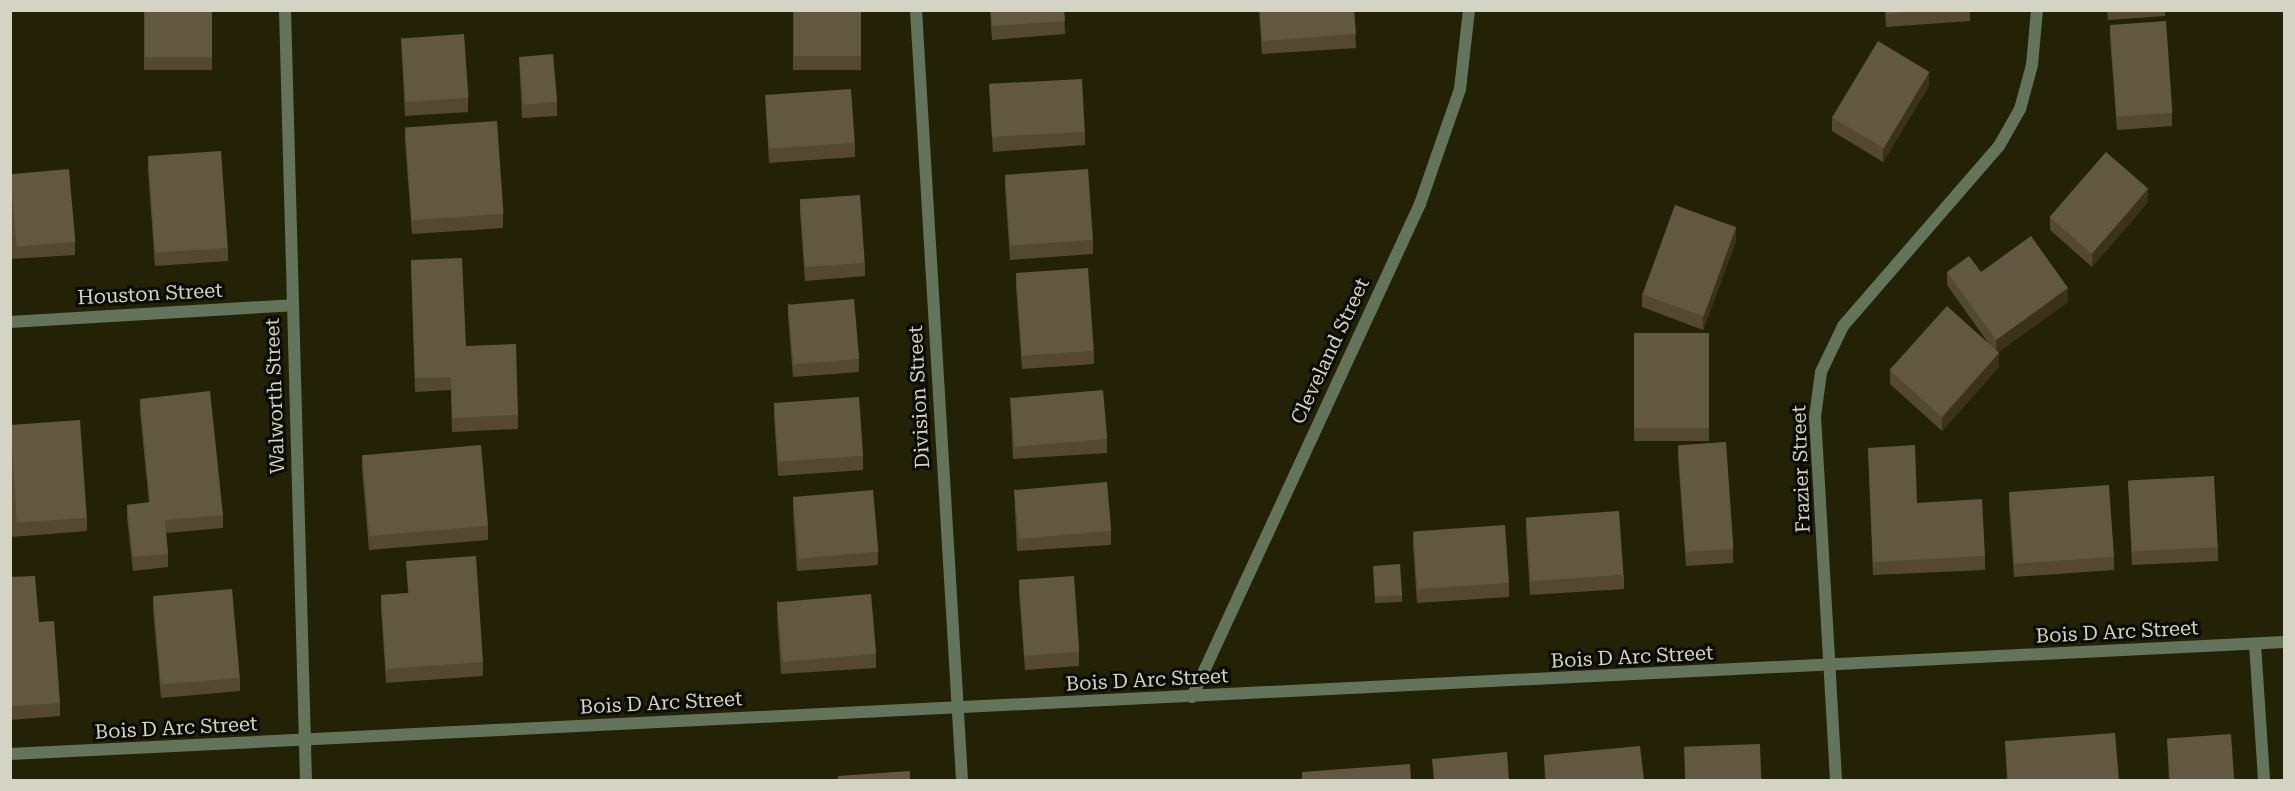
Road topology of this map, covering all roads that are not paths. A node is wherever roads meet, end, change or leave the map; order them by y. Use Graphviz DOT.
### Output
graph roads {
  1 [pos="285,10"];
  2 [pos="916,10"];
  3 [pos="1469,10"];
  4 [pos="2037,10"];
  5 [pos="292,305"];
  6 [pos="10,322"];
  7 [pos="2284,642"];
  8 [pos="2255,644"];
  9 [pos="1830,667"];
  10 [pos="1192,697"];
  11 [pos="957,709"];
  12 [pos="305,741"];
  13 [pos="10,754"];
  14 [pos="306,780"];
  15 [pos="962,780"];
  16 [pos="1836,780"];
  17 [pos="2264,780"];
  1 -- 5 [label="street, Walworth Street"];
  2 -- 11 [label="street, Division Street"];
  3 -- 10 [label="street, Cleveland Street"];
  4 -- 9 [label="street, Frazier Street"];
  5 -- 6 [label="street, Houston Street"];
  5 -- 12 [label="street, Walworth Street"];
  7 -- 8 [label="street, Bois D Arc Street"];
  8 -- 9 [label="street, Bois D Arc Street"];
  8 -- 17 [label="street"];
  9 -- 10 [label="street, Bois D Arc Street"];
  9 -- 16 [label="street, Frazier Street"];
  10 -- 11 [label="street, Bois D Arc Street"];
  11 -- 12 [label="street, Bois D Arc Street"];
  11 -- 15 [label="street, Division Street"];
  12 -- 13 [label="street, Bois D Arc Street"];
  12 -- 14 [label="street, Walworth Street"];
}
